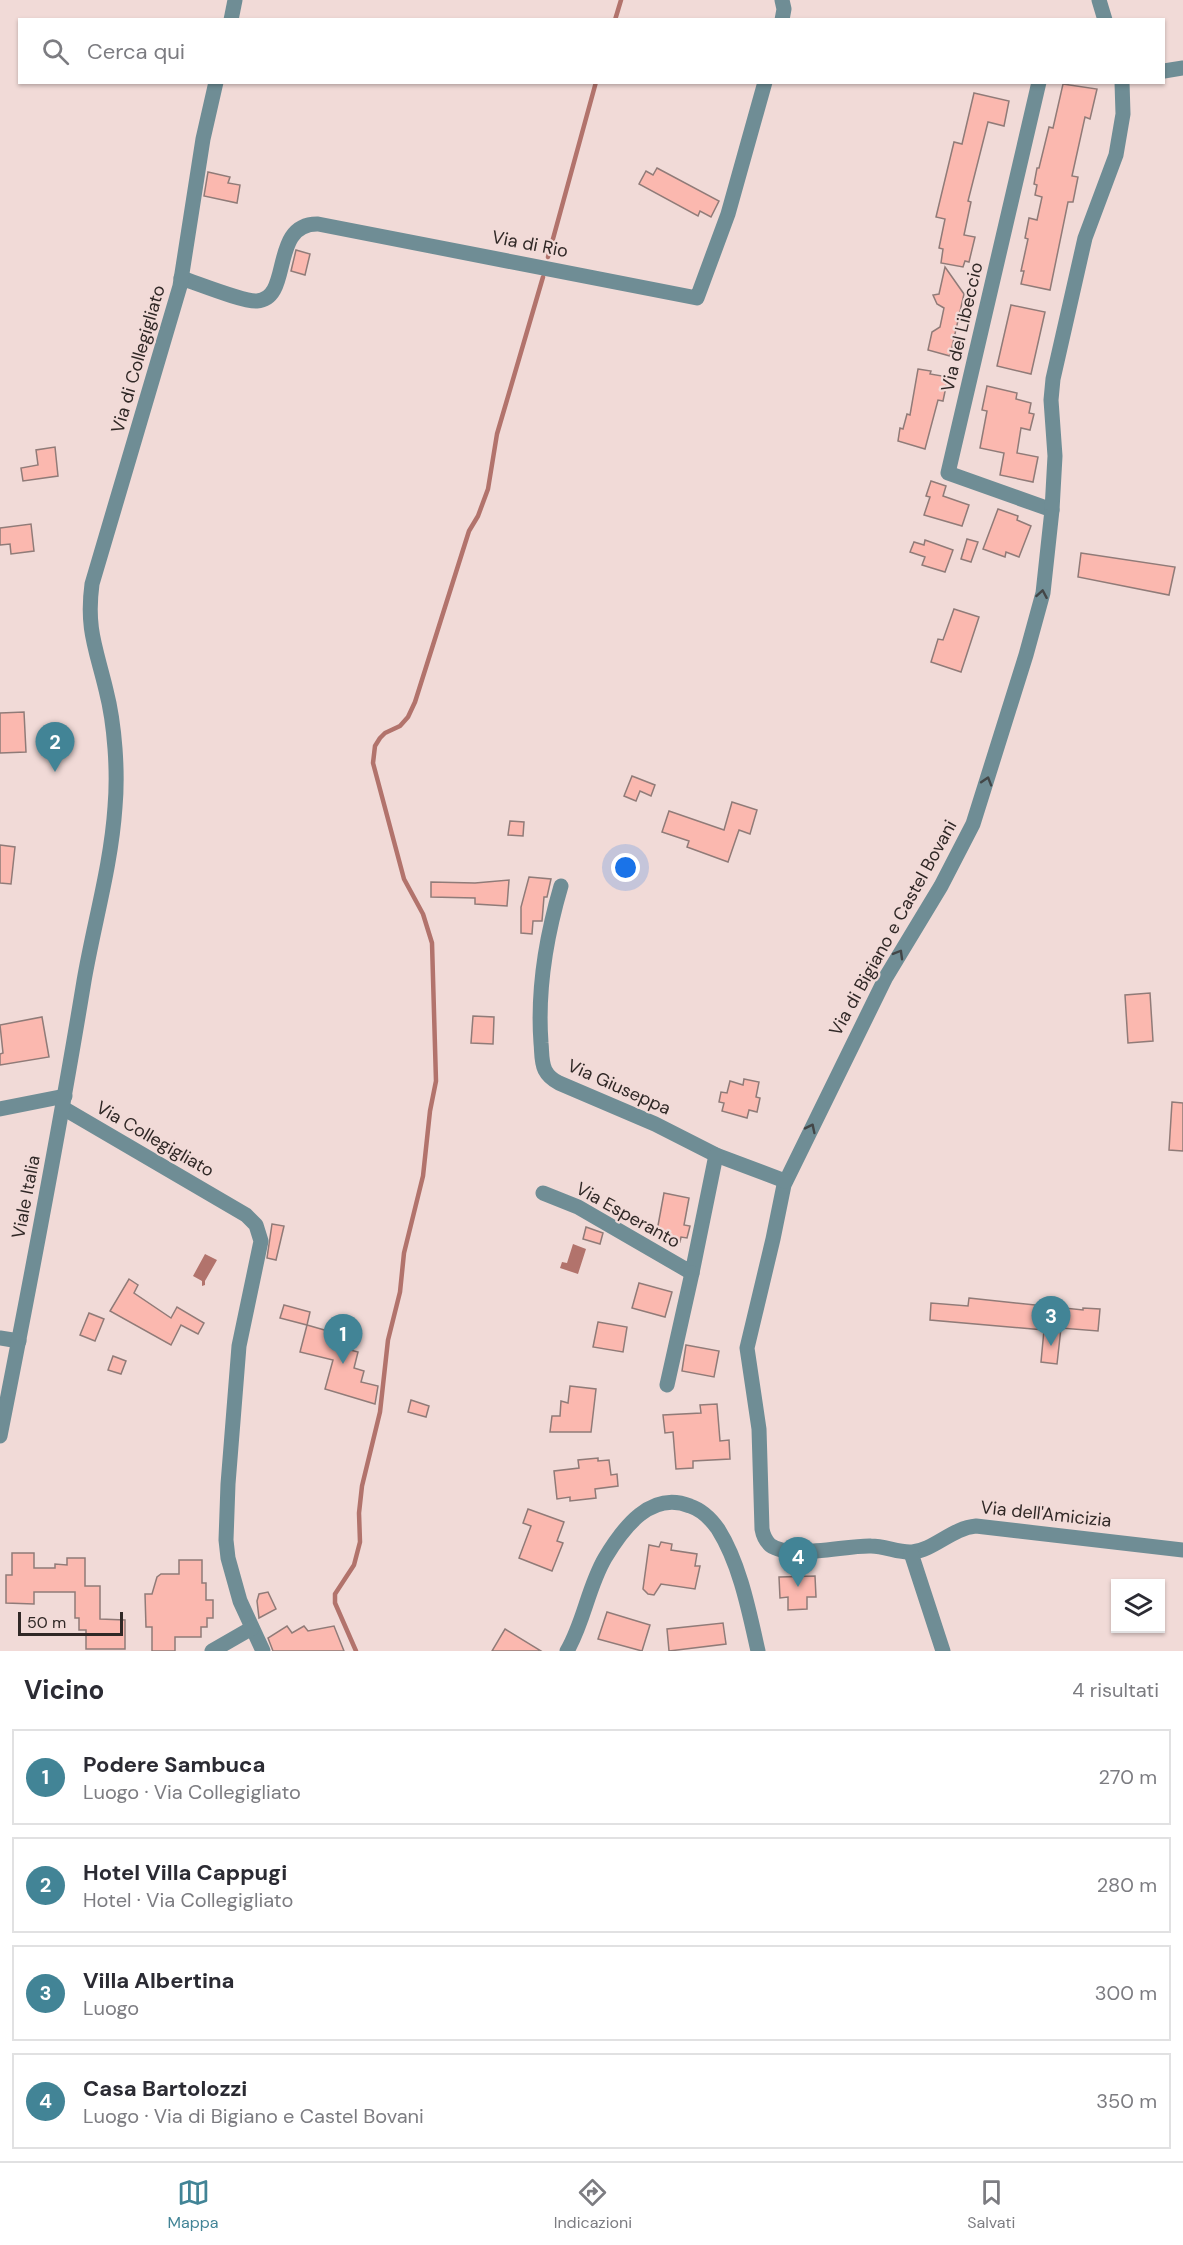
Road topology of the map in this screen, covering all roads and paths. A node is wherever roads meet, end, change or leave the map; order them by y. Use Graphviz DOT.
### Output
graph roads {
  1 [pos="235,0"];
  2 [pos="782,0"];
  3 [pos="1099,0"];
  4 [pos="231,18"];
  5 [pos="782,18"];
  6 [pos="1104,18"];
  7 [pos="1183,68"];
  8 [pos="1165,71"];
  9 [pos="216,84"];
  10 [pos="764,84"];
  11 [pos="1039,84"];
  12 [pos="1122,84"];
  13 [pos="181,278"];
  14 [pos="1052,510"];
  15 [pos="561,886"];
  16 [pos="64,1102"];
  17 [pos="0,1109"];
  18 [pos="716,1155"];
  19 [pos="785,1181"];
  20 [pos="543,1193"];
  21 [pos="692,1274"];
  22 [pos="0,1338"];
  23 [pos="19,1341"];
  24 [pos="667,1385"];
  25 [pos="0,1436"];
  26 [pos="1183,1550"];
  27 [pos="911,1552"];
  28 [pos="252,1628"];
  29 [pos="212,1651"];
  30 [pos="263,1651"];
  31 [pos="567,1651"];
  32 [pos="758,1651"];
  33 [pos="943,1651"];
  1 -- 4 [label="street"];
  2 -- 5 [label="street"];
  3 -- 6 [label="street"];
  7 -- 8 [label="street"];
  9 -- 13 [label="street, Via di Collegigliato"];
  10 -- 13 [label="street, Via di Rio"];
  11 -- 14 [label="street, Via del Libeccio"];
  12 -- 14 [label="street, Via di Bigiano e Castel Bovani"];
  13 -- 16 [label="street, Via di Collegigliato"];
  19 -- 14 [label="street, Via di Bigiano e Castel Bovani, one-way"];
  15 -- 18 [label="street, Via Giuseppa"];
  16 -- 17 [label="street"];
  16 -- 23 [label="street, Viale Italia"];
  16 -- 28 [label="street, Via Collegigliato"];
  18 -- 19 [label="street, Via Giuseppa"];
  18 -- 21 [label="street, Via Esperanto"];
  19 -- 27 [label="street, Via di Bigiano e Castel Bovani"];
  20 -- 21 [label="street, Via Esperanto"];
  21 -- 24 [label="street, Via Esperanto"];
  22 -- 23 [label="street"];
  23 -- 25 [label="street, Viale Italia"];
  26 -- 27 [label="street, Via dell'Amicizia"];
  27 -- 33 [label="street"];
  28 -- 29 [label="street"];
  28 -- 30 [label="street, Via Collegigliato"];
  31 -- 32 [label="street"];
}
